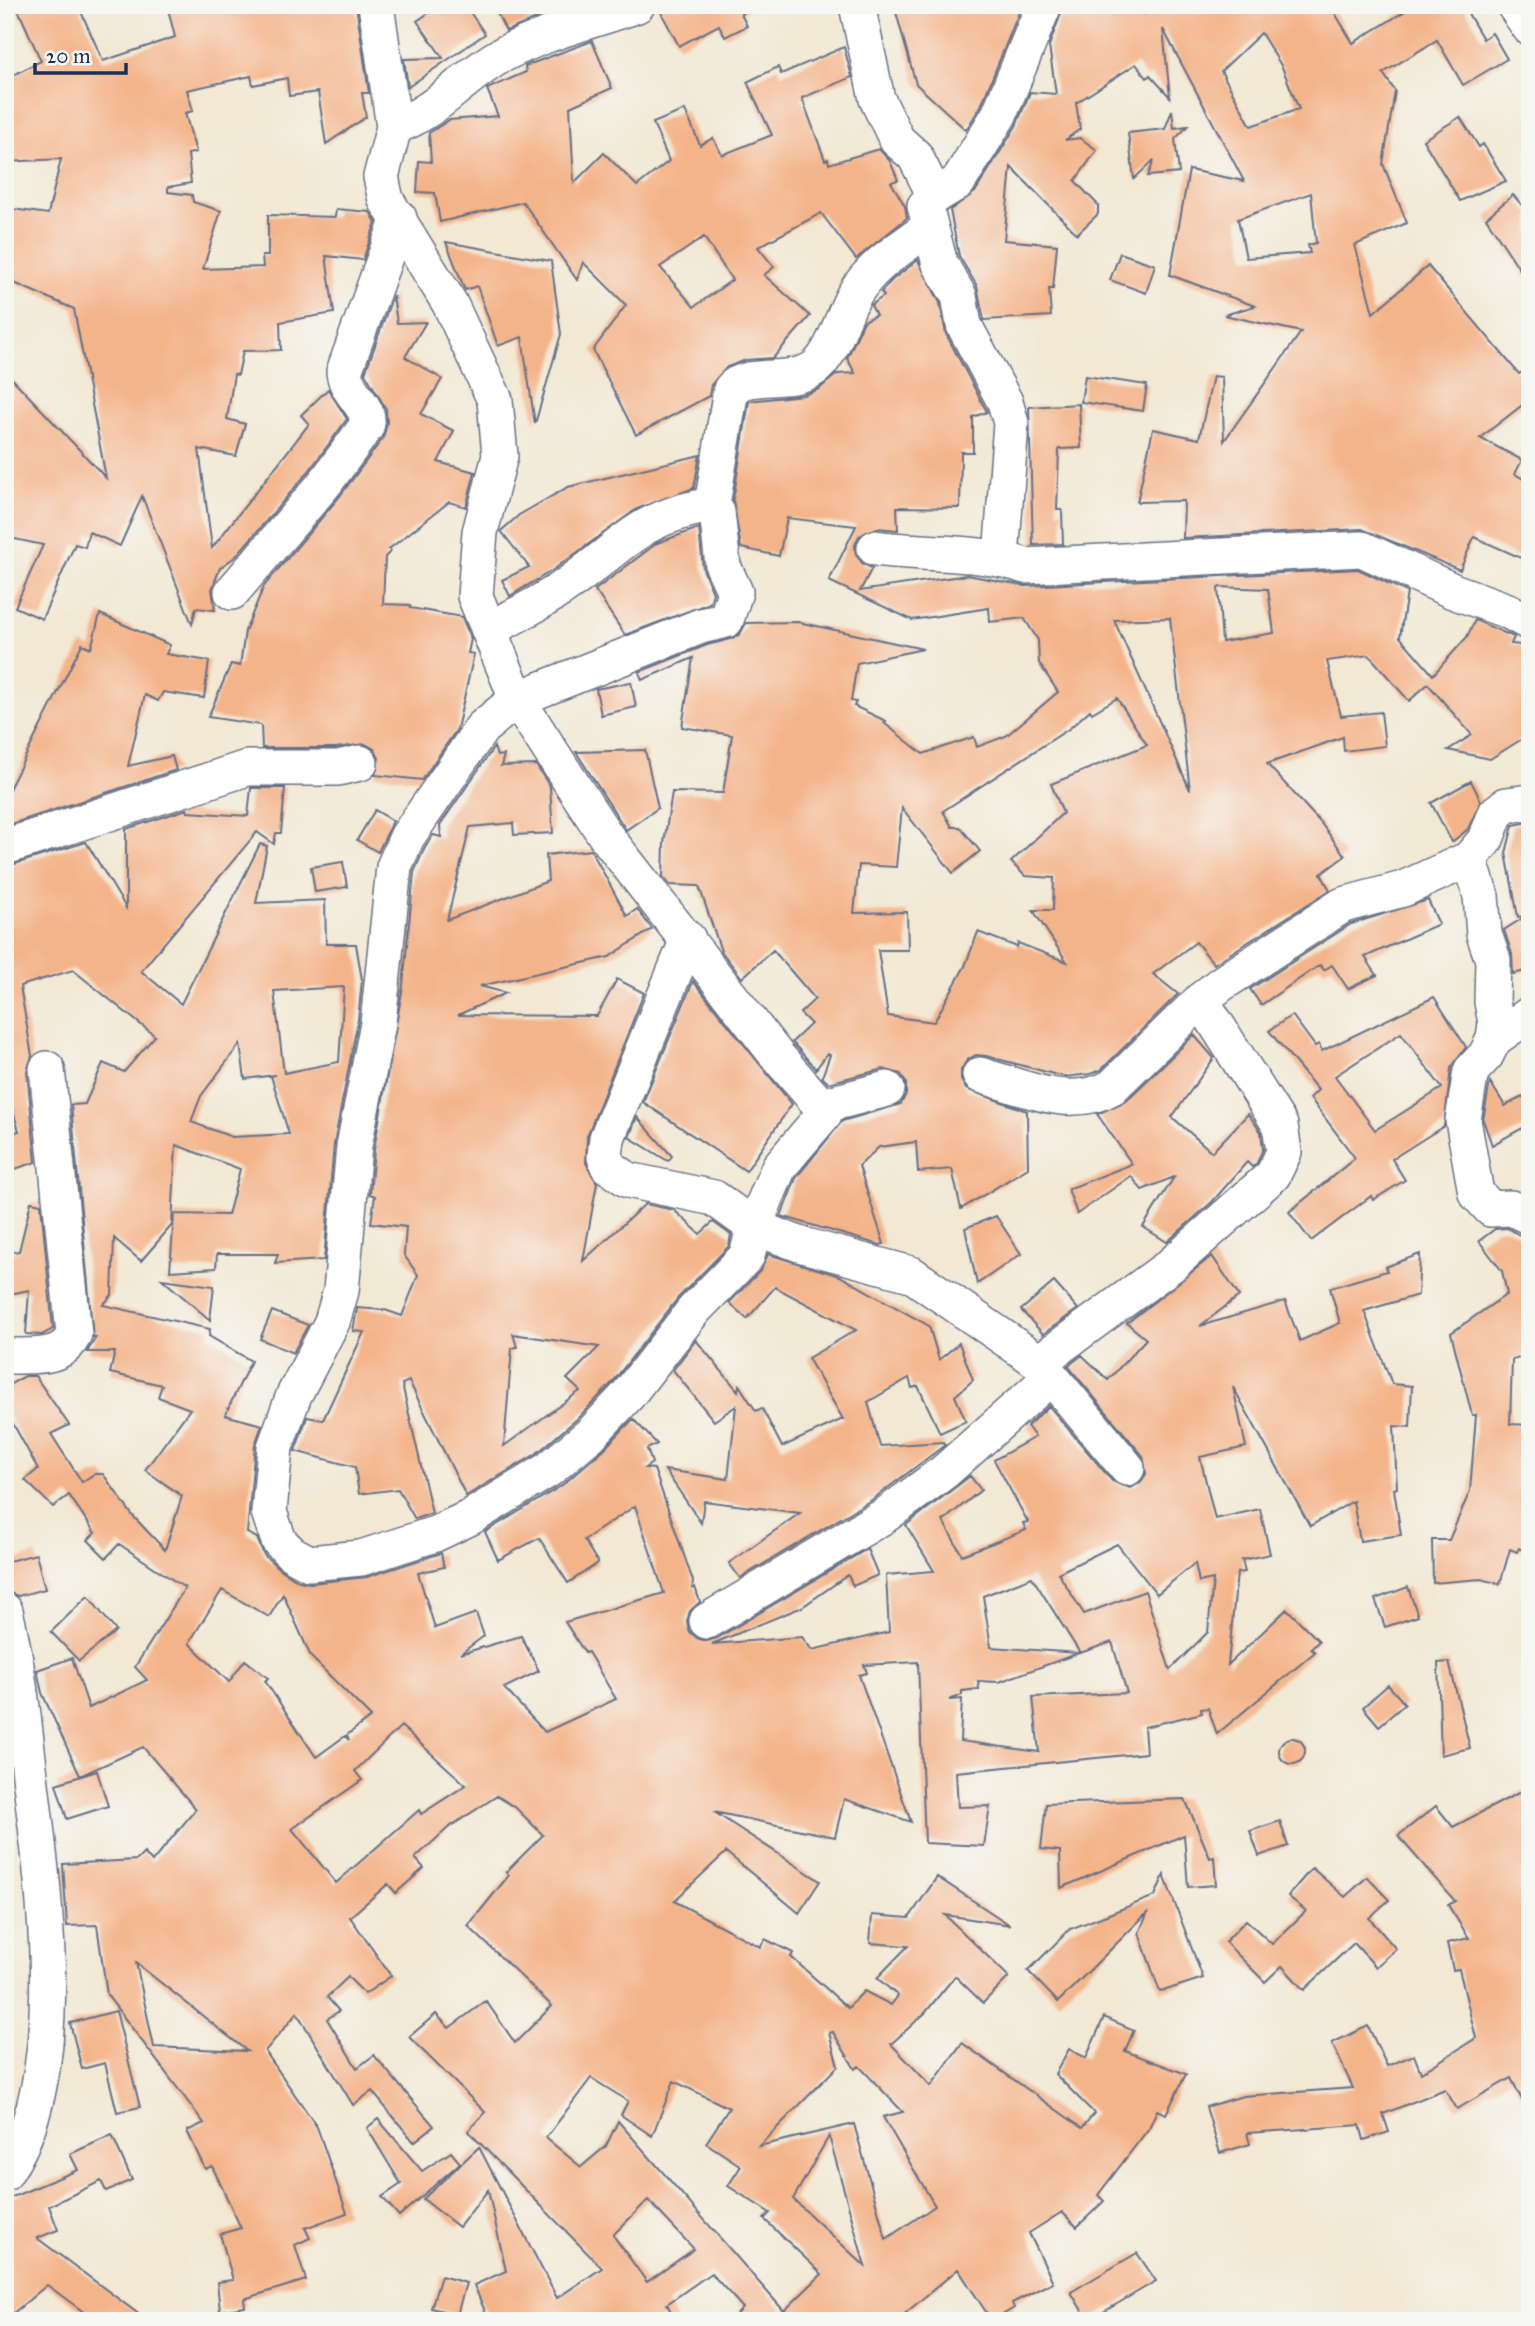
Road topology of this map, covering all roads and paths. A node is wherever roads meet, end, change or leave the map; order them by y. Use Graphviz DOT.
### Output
graph roads {
  1 [pos="376,5"];
  2 [pos="637,5"];
  3 [pos="857,5"];
  4 [pos="1044,5"];
  5 [pos="1514,5"];
  6 [pos="1530,28"];
  7 [pos="394,127"];
  8 [pos="932,211"];
  9 [pos="399,218"];
  10 [pos="712,505"];
  11 [pos="875,548"];
  12 [pos="1001,557"];
  13 [pos="232,592"];
  14 [pos="1530,623"];
  15 [pos="489,630"];
  16 [pos="517,699"];
  17 [pos="360,763"];
  18 [pos="1530,802"];
  19 [pos="5,847"];
  20 [pos="1469,859"];
  21 [pos="688,939"];
  22 [pos="1201,1000"];
  23 [pos="1530,1014"];
  24 [pos="1494,1039"];
  25 [pos="47,1069"];
  26 [pos="980,1075"];
  27 [pos="887,1089"];
  28 [pos="821,1105"];
  29 [pos="1530,1217"];
  30 [pos="754,1227"];
  31 [pos="5,1356"];
  32 [pos="1044,1370"];
  33 [pos="1126,1468"];
  34 [pos="5,1611"];
  35 [pos="707,1621"];
  36 [pos="5,2174"];
  1 -- 7 [label="street"];
  2 -- 7 [label="street"];
  3 -- 8 [label="street"];
  4 -- 8 [label="street"];
  5 -- 6 [label="street"];
  7 -- 9 [label="street"];
  8 -- 10 [label="street"];
  8 -- 12 [label="street"];
  9 -- 13 [label="street"];
  9 -- 15 [label="street"];
  10 -- 15 [label="street"];
  10 -- 16 [label="street"];
  11 -- 12 [label="street"];
  12 -- 14 [label="street"];
  15 -- 16 [label="street"];
  16 -- 21 [label="street"];
  16 -- 30 [label="street"];
  17 -- 19 [label="street"];
  18 -- 20 [label="street"];
  20 -- 22 [label="street"];
  20 -- 24 [label="street"];
  21 -- 28 [label="street"];
  21 -- 30 [label="street"];
  22 -- 26 [label="street"];
  22 -- 32 [label="street"];
  23 -- 24 [label="street"];
  24 -- 29 [label="street"];
  25 -- 31 [label="street"];
  27 -- 28 [label="street"];
  28 -- 30 [label="street"];
  30 -- 32 [label="street"];
  32 -- 33 [label="street"];
  32 -- 35 [label="street"];
  34 -- 36 [label="street"];
}
